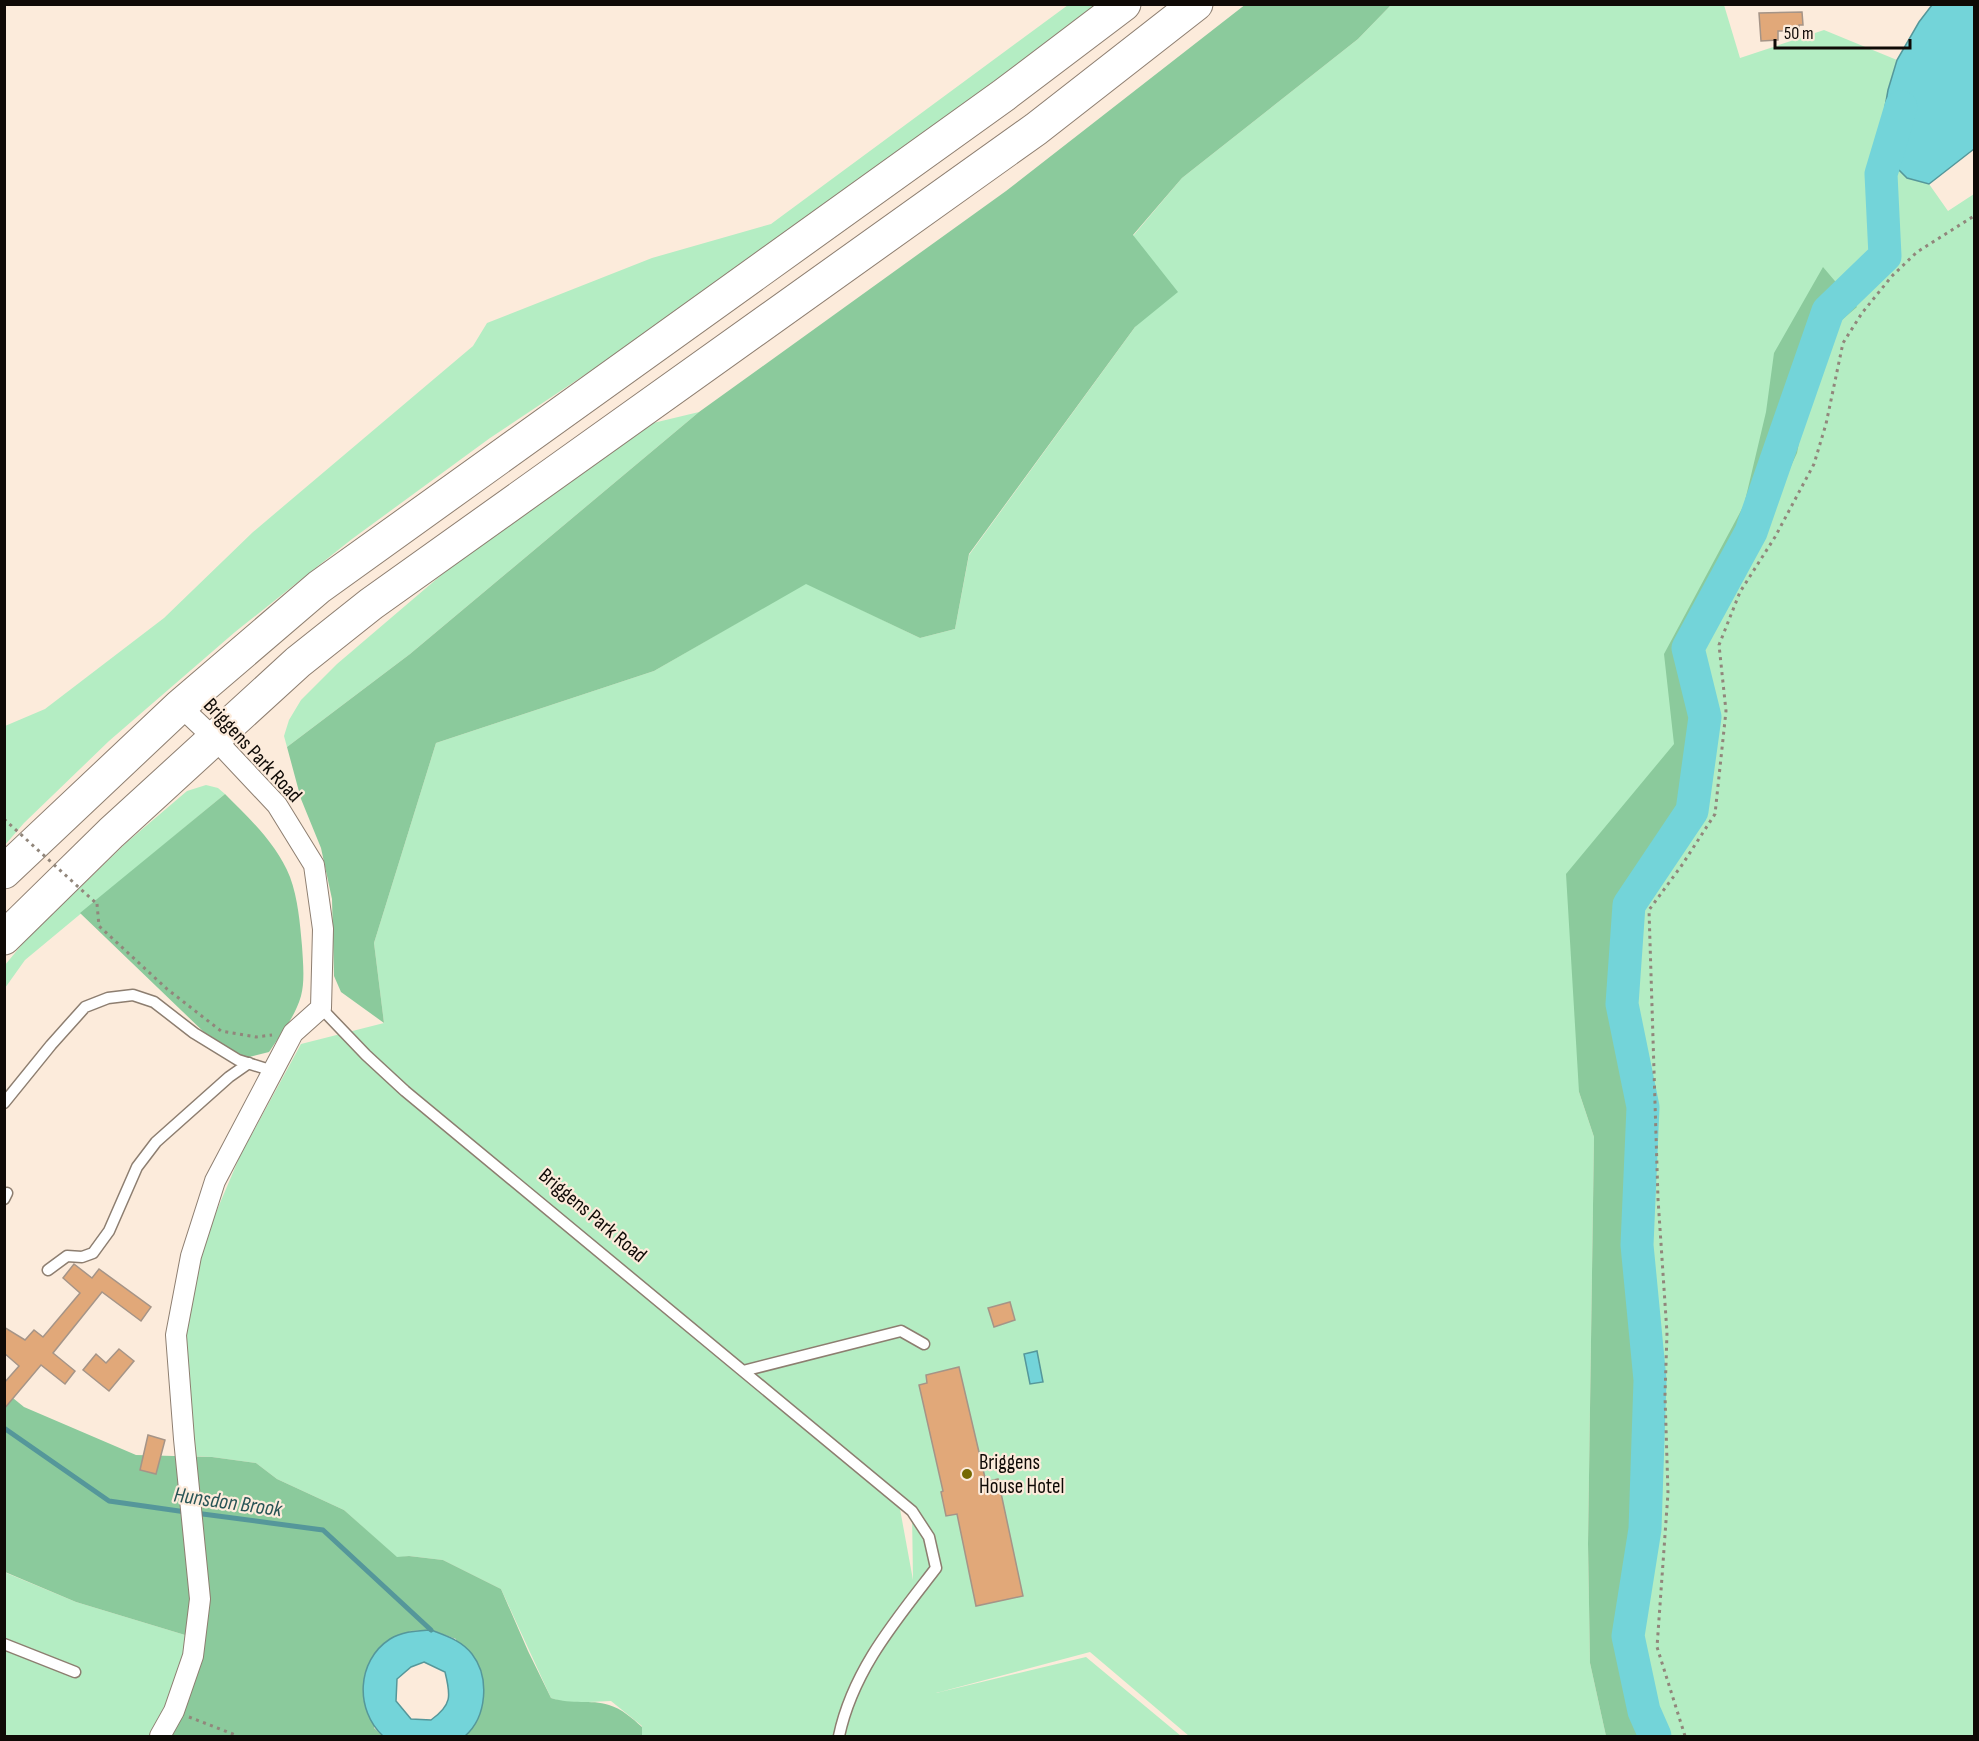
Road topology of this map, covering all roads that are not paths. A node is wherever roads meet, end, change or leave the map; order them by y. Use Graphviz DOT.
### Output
graph roads {
  1 [pos="1124,4"];
  2 [pos="1196,4"];
  3 [pos="180,706"];
  4 [pos="215,739"];
  5 [pos="4,872"];
  6 [pos="4,938"];
  7 [pos="321,1008"];
  8 [pos="249,1063"];
  9 [pos="273,1071"];
  10 [pos="4,1103"];
  11 [pos="48,1270"];
  12 [pos="924,1344"];
  13 [pos="743,1371"];
  14 [pos="4,1644"];
  15 [pos="75,1672"];
  16 [pos="160,1737"];
  17 [pos="839,1737"];
  1 -- 3 [label="highway"];
  2 -- 4 [label="highway"];
  3 -- 4 [label="street, Briggens Park Road"];
  3 -- 5 [label="highway"];
  4 -- 6 [label="highway"];
  4 -- 7 [label="street, Briggens Park Road"];
  7 -- 9 [label="street"];
  7 -- 13 [label="lane, Briggens Park Road"];
  8 -- 9 [label="lane"];
  8 -- 10 [label="lane"];
  8 -- 11 [label="lane"];
  9 -- 16 [label="street"];
  12 -- 13 [label="lane"];
  13 -- 17 [label="lane, Briggens Park Road"];
  14 -- 15 [label="lane"];
}
